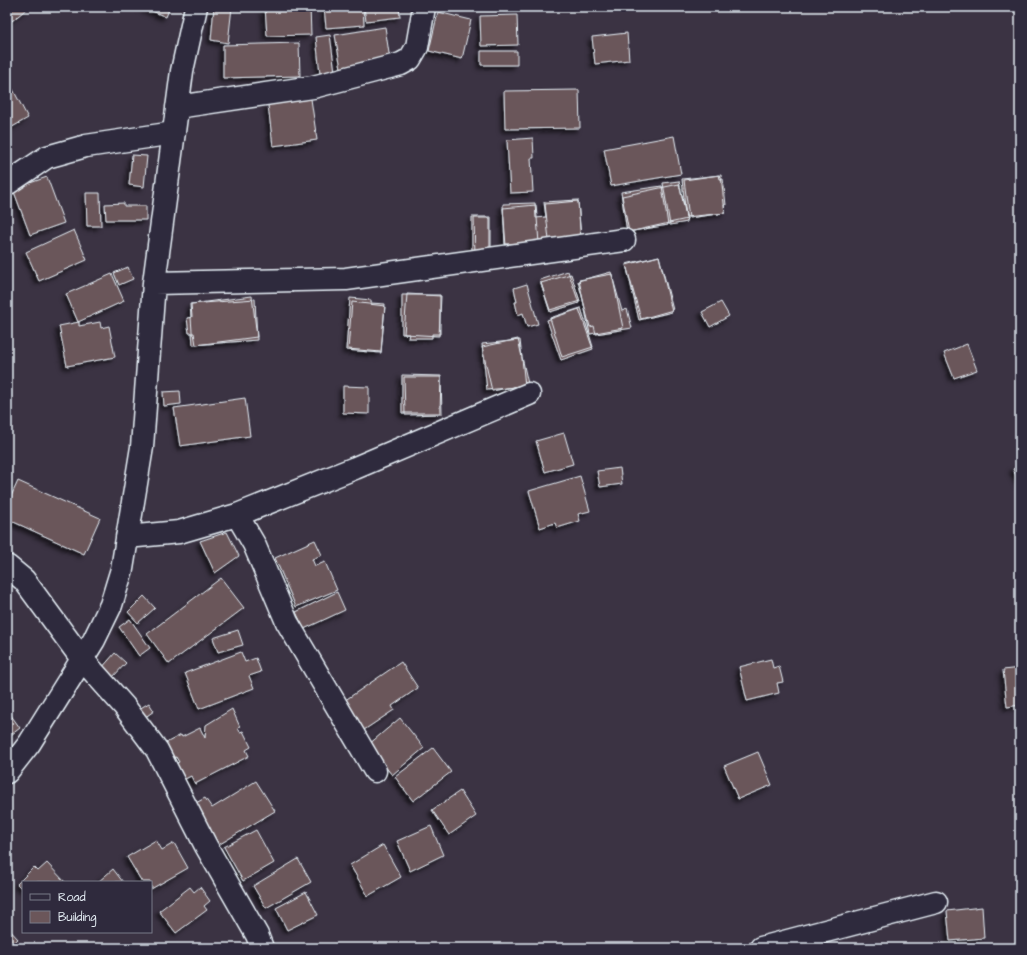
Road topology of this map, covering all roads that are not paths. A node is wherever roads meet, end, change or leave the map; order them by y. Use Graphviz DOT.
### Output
graph roads {
  1 [pos="196,7"];
  2 [pos="424,7"];
  3 [pos="177,107"];
  4 [pos="174,133"];
  5 [pos="7,184"];
  6 [pos="624,240"];
  7 [pos="154,283"];
  8 [pos="529,394"];
  9 [pos="237,515"];
  10 [pos="127,536"];
  11 [pos="7,566"];
  12 [pos="82,659"];
  13 [pos="375,771"];
  14 [pos="7,772"];
  15 [pos="936,902"];
  16 [pos="262,948"];
  17 [pos="761,948"];
  1 -- 3 [label="street"];
  2 -- 3 [label="street"];
  3 -- 4 [label="street"];
  4 -- 5 [label="street"];
  4 -- 7 [label="street"];
  6 -- 7 [label="street"];
  7 -- 10 [label="street"];
  8 -- 9 [label="street"];
  9 -- 10 [label="street"];
  9 -- 13 [label="street"];
  10 -- 12 [label="street"];
  11 -- 12 [label="street"];
  12 -- 14 [label="street"];
  12 -- 16 [label="street"];
  15 -- 17 [label="street"];
}
